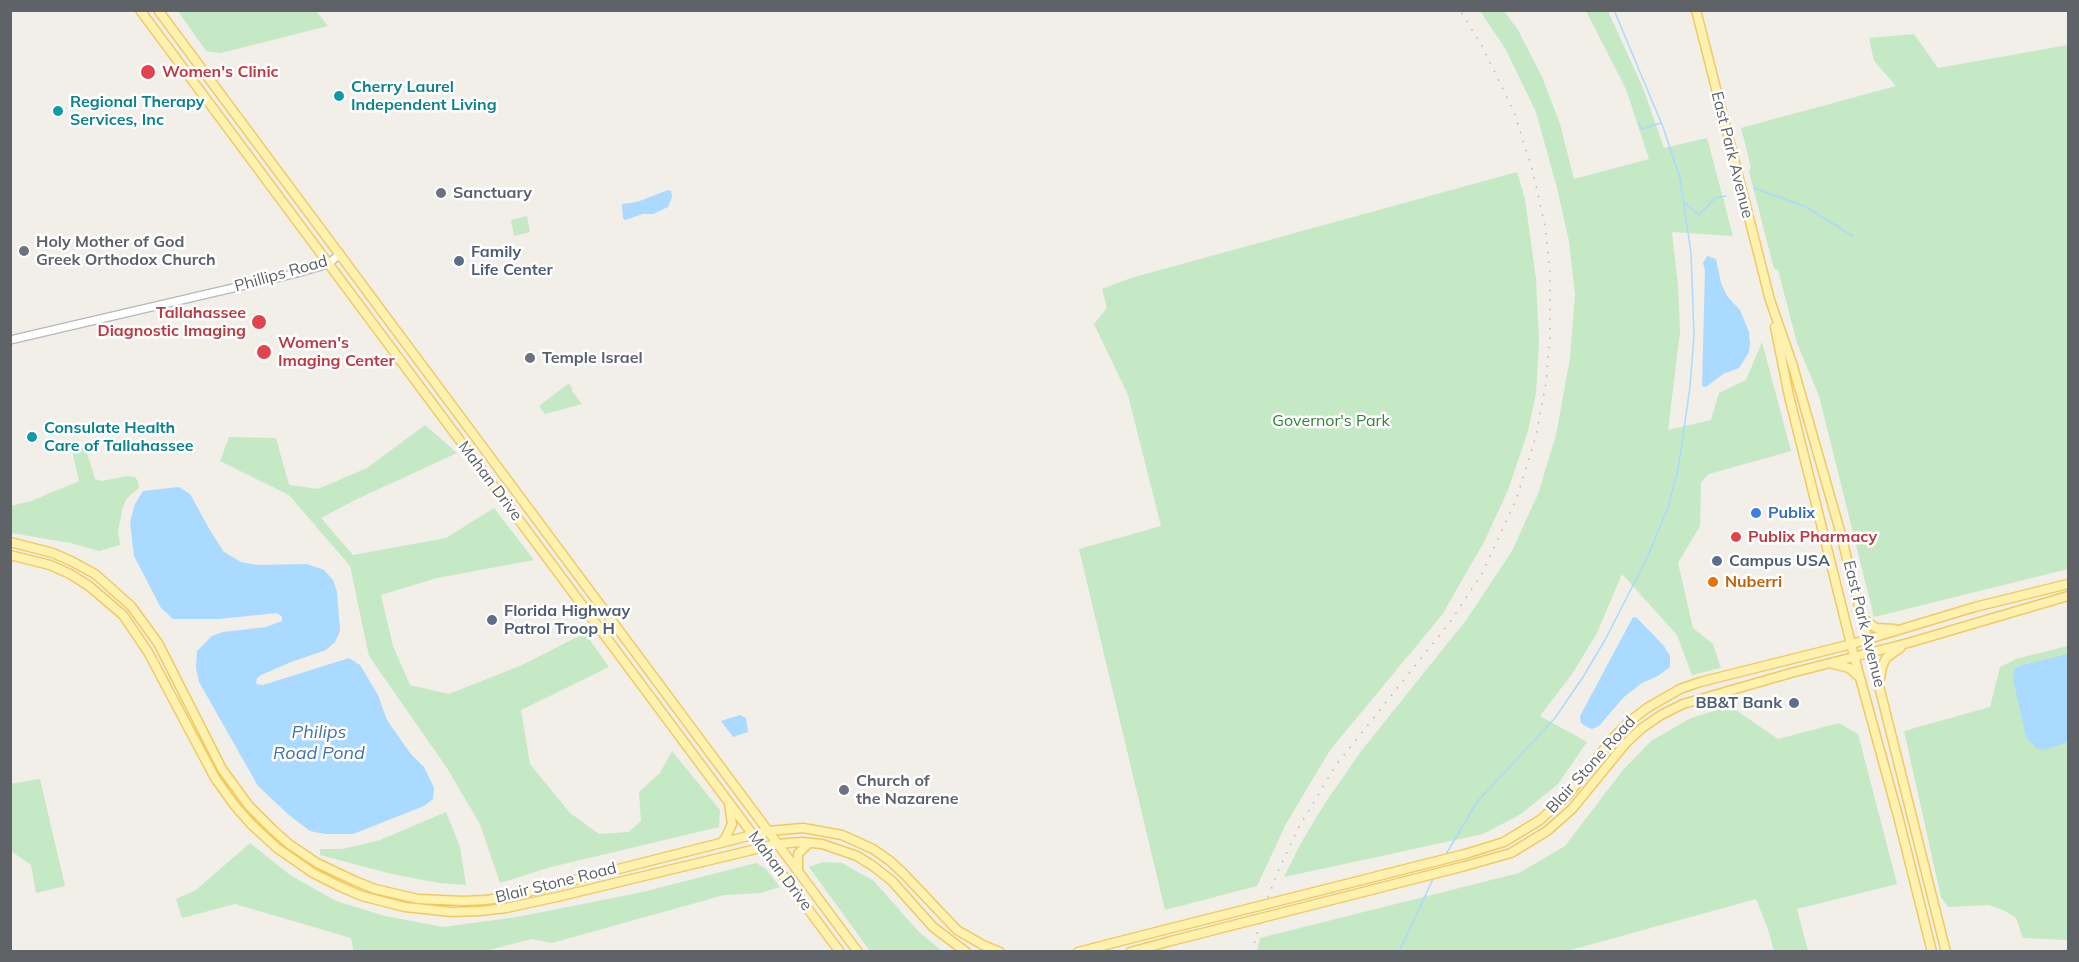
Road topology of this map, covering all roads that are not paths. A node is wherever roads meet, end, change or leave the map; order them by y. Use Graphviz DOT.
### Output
graph roads {
  1 [pos="140,10"];
  2 [pos="158,10"];
  3 [pos="1696,10"];
  4 [pos="214,86"];
  5 [pos="202,95"];
  6 [pos="340,254"];
  7 [pos="328,264"];
  8 [pos="1770,300"];
  9 [pos="10,340"];
  10 [pos="408,347"];
  11 [pos="398,357"];
  12 [pos="1818,454"];
  13 [pos="1805,457"];
  14 [pos="10,542"];
  15 [pos="10,555"];
  16 [pos="2068,584"];
  17 [pos="2068,596"];
  18 [pos="1975,607"];
  19 [pos="1862,618"];
  20 [pos="1979,621"];
  21 [pos="1904,629"];
  22 [pos="1868,639"];
  23 [pos="1908,643"];
  24 [pos="1852,644"];
  25 [pos="1871,652"];
  26 [pos="1854,656"];
  27 [pos="1829,663"];
  28 [pos="1737,673"];
  29 [pos="1860,677"];
  30 [pos="1879,684"];
  31 [pos="1741,688"];
  32 [pos="728,801"];
  33 [pos="768,831"];
  34 [pos="754,835"];
  35 [pos="721,843"];
  36 [pos="809,843"];
  37 [pos="777,844"];
  38 [pos="762,847"];
  39 [pos="870,847"];
  40 [pos="857,856"];
  41 [pos="798,872"];
  42 [pos="957,930"];
  43 [pos="950,941"];
  44 [pos="1103,949"];
  45 [pos="840,951"];
  46 [pos="858,951"];
  47 [pos="966,951"];
  48 [pos="1000,951"];
  49 [pos="1078,951"];
  50 [pos="1130,951"];
  51 [pos="1932,951"];
  52 [pos="1946,951"];
  1 -- 5 [label="main road, Mahan Drive"];
  2 -- 4 [label="main road, Mahan Drive"];
  3 -- 8 [label="main road, East Park Avenue"];
  4 -- 5 [label="main road"];
  4 -- 6 [label="main road, Mahan Drive"];
  5 -- 7 [label="main road, Mahan Drive"];
  6 -- 7 [label="street, Phillips Road"];
  6 -- 10 [label="main road, Mahan Drive"];
  7 -- 9 [label="street, Phillips Road"];
  7 -- 11 [label="main road, Mahan Drive"];
  8 -- 12 [label="main road, East Park Avenue"];
  8 -- 13 [label="main road, East Park Avenue"];
  10 -- 11 [label="main road"];
  10 -- 33 [label="main road, Mahan Drive"];
  11 -- 32 [label="main road, Mahan Drive"];
  12 -- 13 [label="main road"];
  12 -- 19 [label="main road, East Park Avenue"];
  13 -- 24 [label="main road, East Park Avenue"];
  14 -- 35 [label="main road, Blair Stone Road"];
  15 -- 38 [label="main road, Blair Stone Road"];
  16 -- 18 [label="main road, Blair Stone Road"];
  17 -- 20 [label="main road, Blair Stone Road"];
  18 -- 20 [label="main road"];
  18 -- 21 [label="main road, Blair Stone Road"];
  19 -- 21 [label="main road"];
  19 -- 22 [label="main road, East Park Avenue"];
  20 -- 23 [label="main road, Blair Stone Road"];
  21 -- 22 [label="main road, Blair Stone Road"];
  22 -- 24 [label="main road, Blair Stone Road"];
  22 -- 25 [label="main road, East Park Avenue"];
  23 -- 25 [label="main road, Blair Stone Road"];
  23 -- 30 [label="main road"];
  24 -- 26 [label="main road, East Park Avenue"];
  24 -- 28 [label="main road, Blair Stone Road"];
  25 -- 26 [label="main road, Blair Stone Road"];
  25 -- 30 [label="main road, East Park Avenue"];
  26 -- 27 [label="main road, Blair Stone Road"];
  26 -- 29 [label="main road, East Park Avenue"];
  27 -- 29 [label="main road"];
  27 -- 31 [label="main road, Blair Stone Road"];
  28 -- 31 [label="main road"];
  28 -- 44 [label="main road, Blair Stone Road, bridge"];
  29 -- 51 [label="main road, East Park Avenue"];
  30 -- 52 [label="main road, East Park Avenue"];
  31 -- 50 [label="main road, Blair Stone Road, bridge"];
  32 -- 34 [label="main road, Mahan Drive"];
  32 -- 35 [label="main road"];
  33 -- 34 [label="main road, Blair Stone Road"];
  33 -- 37 [label="main road, Mahan Drive"];
  33 -- 39 [label="main road, Blair Stone Road"];
  34 -- 35 [label="main road, Blair Stone Road"];
  34 -- 38 [label="main road, Mahan Drive"];
  36 -- 37 [label="main road, Blair Stone Road"];
  36 -- 40 [label="main road, Blair Stone Road"];
  36 -- 41 [label="main road"];
  37 -- 38 [label="main road, Blair Stone Road"];
  37 -- 41 [label="main road, Mahan Drive"];
  38 -- 45 [label="main road, Mahan Drive"];
  39 -- 40 [label="main road"];
  39 -- 42 [label="main road, Blair Stone Road"];
  40 -- 43 [label="main road, Blair Stone Road"];
  41 -- 46 [label="main road, Mahan Drive"];
  42 -- 43 [label="main road"];
  42 -- 48 [label="main road, Blair Stone Road"];
  43 -- 47 [label="main road, Blair Stone Road"];
  44 -- 49 [label="main road, Blair Stone Road"];
}
